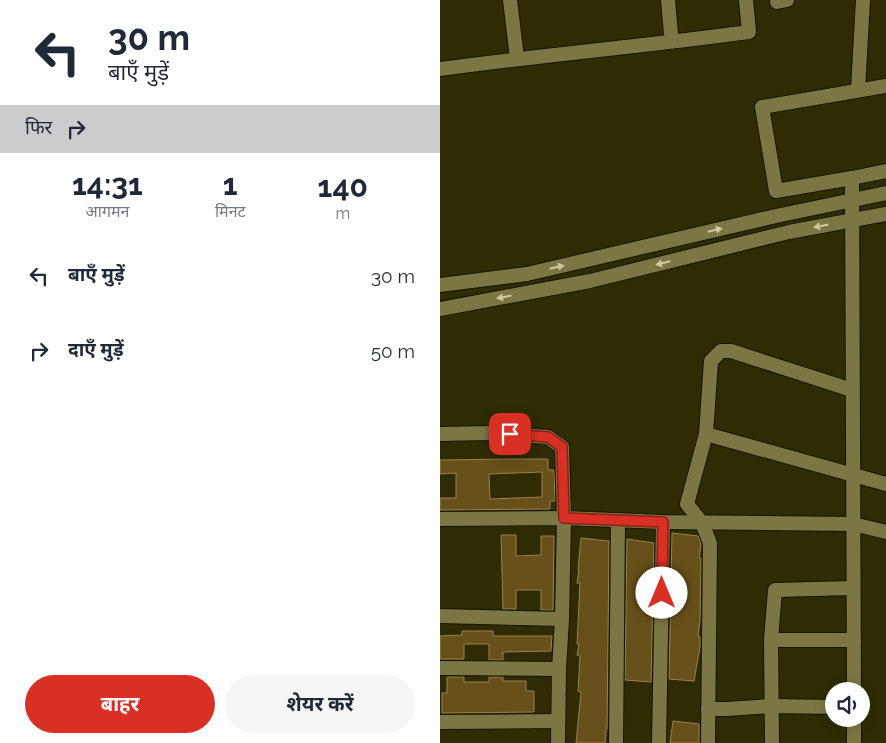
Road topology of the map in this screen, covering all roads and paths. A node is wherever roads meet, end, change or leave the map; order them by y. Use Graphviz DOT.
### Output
graph roads {
  1 [pos="510,0"];
  2 [pos="668,0"];
  3 [pos="746,0"];
  4 [pos="863,0"];
  5 [pos="671,34"];
  6 [pos="516,58"];
  7 [pos="440,69"];
  8 [pos="886,86"];
  9 [pos="858,90"];
  10 [pos="886,171"];
  11 [pos="852,178"];
  12 [pos="886,193"];
  13 [pos="852,200"];
  14 [pos="886,214"];
  15 [pos="852,220"];
  16 [pos="440,285"];
  17 [pos="440,309"];
  18 [pos="852,390"];
  19 [pos="440,434"];
  20 [pos="706,434"];
  21 [pos="854,474"];
  22 [pos="886,484"];
  23 [pos="564,518"];
  24 [pos="440,519"];
  25 [pos="618,520"];
  26 [pos="663,522"];
  27 [pos="702,523"];
  28 [pos="853,524"];
  29 [pos="886,532"];
  30 [pos="853,588"];
  31 [pos="440,616"];
  32 [pos="562,619"];
  33 [pos="771,640"];
  34 [pos="854,640"];
  35 [pos="440,668"];
  36 [pos="559,669"];
  37 [pos="854,682"];
  38 [pos="771,706"];
  39 [pos="825,707"];
  40 [pos="708,708"];
  41 [pos="558,721"];
  42 [pos="440,722"];
  43 [pos="854,727"];
  44 [pos="558,743"];
  45 [pos="616,743"];
  46 [pos="659,743"];
  47 [pos="708,743"];
  48 [pos="772,743"];
  49 [pos="854,743"];
  1 -- 6 [label="street"];
  2 -- 5 [label="street"];
  3 -- 6 [label="street"];
  4 -- 9 [label="street"];
  6 -- 7 [label="street"];
  8 -- 9 [label="street"];
  9 -- 11 [label="street"];
  10 -- 11 [label="street"];
  11 -- 13 [label="street"];
  12 -- 13 [label="street"];
  13 -- 15 [label="street"];
  16 -- 13 [label="street, one-way"];
  14 -- 15 [label="street"];
  15 -- 17 [label="street, one-way"];
  15 -- 18 [label="street"];
  18 -- 20 [label="street"];
  18 -- 21 [label="street"];
  19 -- 23 [label="street"];
  20 -- 21 [label="street"];
  20 -- 27 [label="street"];
  21 -- 22 [label="street"];
  21 -- 28 [label="street"];
  23 -- 24 [label="street"];
  23 -- 25 [label="street"];
  23 -- 32 [label="street"];
  25 -- 26 [label="street"];
  25 -- 45 [label="street"];
  26 -- 27 [label="street"];
  26 -- 46 [label="street"];
  27 -- 28 [label="street"];
  27 -- 40 [label="street"];
  28 -- 29 [label="street"];
  28 -- 30 [label="street"];
  30 -- 33 [label="street"];
  30 -- 34 [label="street"];
  31 -- 32 [label="street"];
  32 -- 36 [label="street"];
  33 -- 34 [label="street"];
  33 -- 38 [label="street"];
  34 -- 37 [label="street"];
  35 -- 36 [label="street"];
  36 -- 41 [label="street"];
  38 -- 39 [label="street"];
  38 -- 40 [label="street"];
  38 -- 48 [label="street"];
  40 -- 47 [label="street"];
  41 -- 42 [label="street"];
  41 -- 44 [label="street"];
  43 -- 49 [label="street"];
}
